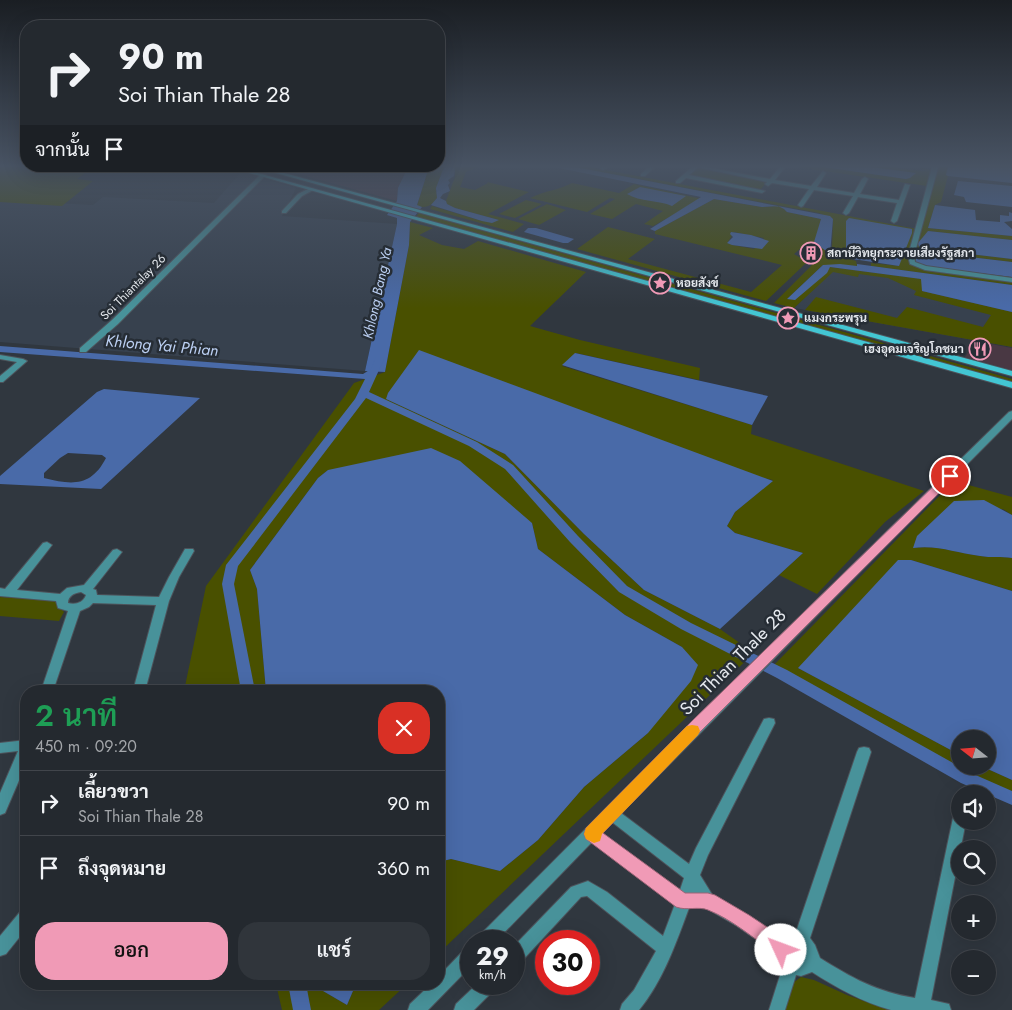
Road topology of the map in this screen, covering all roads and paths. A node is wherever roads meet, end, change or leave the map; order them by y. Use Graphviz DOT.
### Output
graph roads {
  1 [pos="218,214"];
  2 [pos="397,214"];
  3 [pos="433,214"];
  4 [pos="896,214"];
  5 [pos="922,214"];
  6 [pos="894,221"];
  7 [pos="1012,280"];
  8 [pos="83,350"];
  9 [pos="0,357"];
  10 [pos="1012,376"];
  11 [pos="0,380"];
  12 [pos="1012,385"];
  13 [pos="1012,414"];
  14 [pos="47,545"];
  15 [pos="190,550"];
  16 [pos="117,552"];
  17 [pos="4,593"];
  18 [pos="89,594"];
  19 [pos="63,598"];
  20 [pos="163,600"];
  21 [pos="75,608"];
  22 [pos="49,685"];
  23 [pos="142,685"];
  24 [pos="769,723"];
  25 [pos="20,746"];
  26 [pos="0,748"];
  27 [pos="864,752"];
  28 [pos="20,763"];
  29 [pos="0,809"];
  30 [pos="612,814"];
  31 [pos="958,830"];
  32 [pos="592,834"];
  33 [pos="692,875"];
  34 [pos="683,901"];
  35 [pos="708,901"];
  36 [pos="20,923"];
  37 [pos="496,930"];
  38 [pos="3,940"];
  39 [pos="801,941"];
  40 [pos="525,945"];
  41 [pos="782,947"];
  42 [pos="666,949"];
  43 [pos="811,962"];
  44 [pos="460,966"];
  45 [pos="791,966"];
  46 [pos="445,981"];
  47 [pos="436,990"];
  48 [pos="477,995"];
  49 [pos="921,1007"];
  50 [pos="416,1010"];
  51 [pos="462,1010"];
  52 [pos="628,1010"];
  53 [pos="776,1010"];
  54 [pos="943,1010"];
  1 -- 8 [label="street, Soi Thiantalay 26"];
  2 -- 12 [label="main road"];
  3 -- 10 [label="main road"];
  4 -- 6 [label="street"];
  5 -- 7 [label="street"];
  9 -- 11 [label="street"];
  13 -- 30 [label="street, Soi Thian Thale 28"];
  14 -- 17 [label="street"];
  15 -- 20 [label="street"];
  16 -- 18 [label="street"];
  17 -- 19 [label="street"];
  18 -- 19 [label="street"];
  18 -- 20 [label="street"];
  18 -- 21 [label="street"];
  19 -- 21 [label="street"];
  20 -- 23 [label="street"];
  21 -- 22 [label="street"];
  24 -- 33 [label="street"];
  25 -- 26 [label="street"];
  27 -- 39 [label="street"];
  28 -- 29 [label="street"];
  30 -- 32 [label="street, Soi Thian Thale 28"];
  30 -- 33 [label="street"];
  31 -- 49 [label="street"];
  32 -- 34 [label="street"];
  32 -- 37 [label="street, Soi Thian Thale 28"];
  33 -- 34 [label="street"];
  33 -- 35 [label="street"];
  34 -- 35 [label="street"];
  34 -- 42 [label="street"];
  35 -- 41 [label="street"];
  36 -- 38 [label="street"];
  39 -- 41 [label="street"];
  39 -- 43 [label="street"];
  40 -- 42 [label="street"];
  41 -- 45 [label="street"];
  42 -- 52 [label="street"];
  43 -- 45 [label="street"];
  43 -- 49 [label="street"];
  44 -- 46 [label="street"];
  45 -- 53 [label="street"];
  47 -- 50 [label="street"];
  48 -- 51 [label="street"];
  49 -- 54 [label="street"];
}
